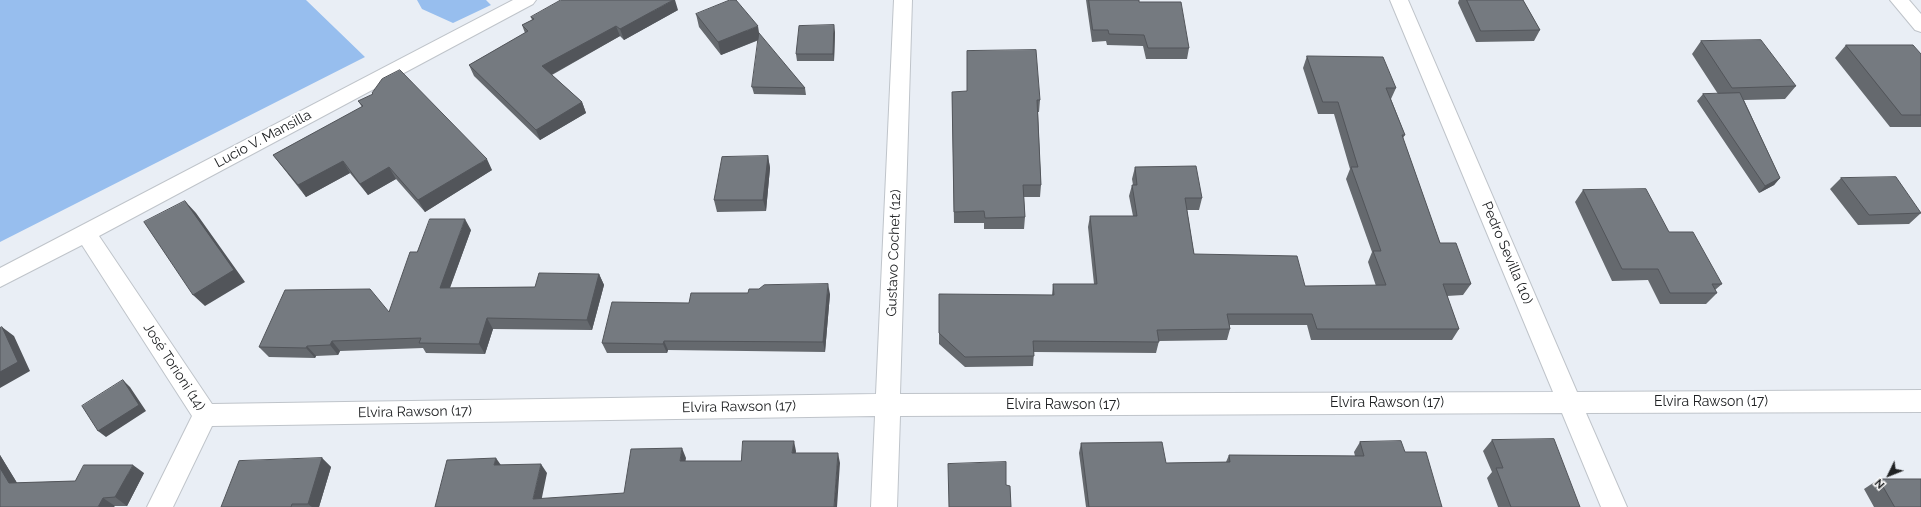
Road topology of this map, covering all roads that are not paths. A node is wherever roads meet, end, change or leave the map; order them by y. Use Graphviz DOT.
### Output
graph roads {
  1 [pos="527,0"];
  2 [pos="903,0"];
  3 [pos="1399,0"];
  4 [pos="1899,0"];
  5 [pos="1921,26"];
  6 [pos="86,232"];
  7 [pos="0,278"];
  8 [pos="1921,401"];
  9 [pos="1570,403"];
  10 [pos="888,405"];
  11 [pos="205,415"];
  12 [pos="160,507"];
  13 [pos="884,507"];
  14 [pos="1614,507"];
  1 -- 6 [label="street, Lucio V. Mansilla"];
  2 -- 10 [label="street, Gustavo Cochet (12)"];
  3 -- 9 [label="street, Pedro Sevilla (10)"];
  4 -- 5 [label="street"];
  6 -- 7 [label="street, Lucio V. Mansilla"];
  6 -- 11 [label="street, José Torioni (14)"];
  8 -- 9 [label="street, Elvira Rawson (17)"];
  9 -- 10 [label="street, Elvira Rawson (17)"];
  9 -- 14 [label="street, Pedro Sevilla (10)"];
  10 -- 11 [label="street, Elvira Rawson (17)"];
  10 -- 13 [label="street, Gustavo Cochet (12)"];
  11 -- 12 [label="street, José Torioni (14)"];
}
